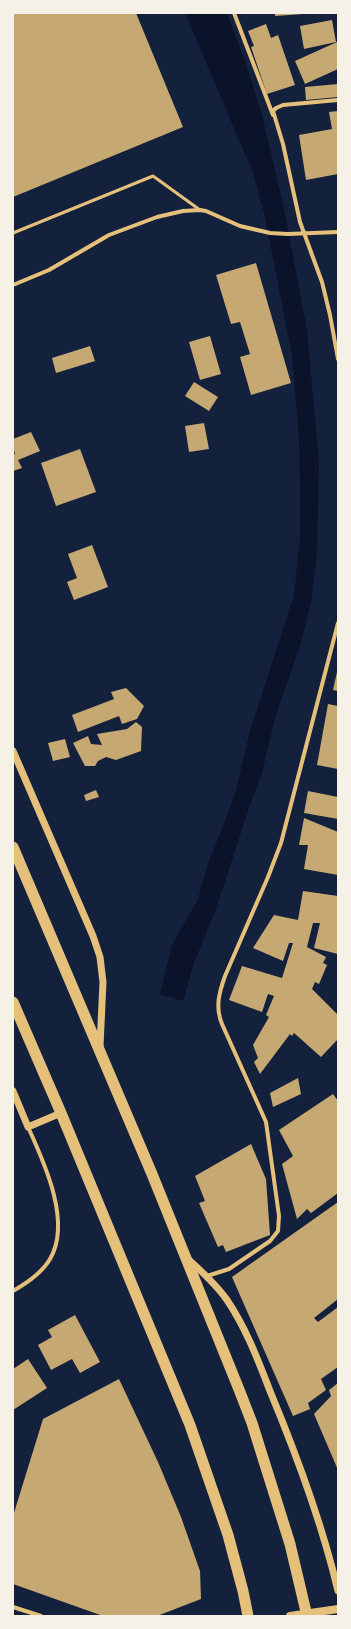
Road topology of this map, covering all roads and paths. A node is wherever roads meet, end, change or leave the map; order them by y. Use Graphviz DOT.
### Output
graph roads {
  1 [pos="234,13"];
  2 [pos="338,100"];
  3 [pos="273,113"];
  4 [pos="200,210"];
  5 [pos="338,232"];
  6 [pos="13,233"];
  7 [pos="304,233"];
  8 [pos="13,285"];
  9 [pos="337,348"];
  10 [pos="338,359"];
  11 [pos="338,623"];
  12 [pos="13,751"];
  13 [pos="13,847"];
  14 [pos="13,1002"];
  15 [pos="99,1050"];
  16 [pos="13,1091"];
  17 [pos="61,1113"];
  18 [pos="28,1127"];
  19 [pos="186,1257"];
  20 [pos="208,1276"];
  21 [pos="13,1292"];
  22 [pos="338,1591"];
  23 [pos="13,1607"];
  24 [pos="338,1609"];
  25 [pos="307,1615"];
  26 [pos="40,1616"];
  27 [pos="248,1616"];
  28 [pos="290,1616"];
  1 -- 3 [label="street"];
  2 -- 3 [label="street"];
  3 -- 7 [label="street"];
  4 -- 6 [label="lane"];
  4 -- 7 [label="street"];
  4 -- 8 [label="street"];
  5 -- 7 [label="street"];
  7 -- 9 [label="street"];
  9 -- 10 [label="street"];
  11 -- 20 [label="street"];
  12 -- 15 [label="street"];
  13 -- 15 [label="highway"];
  14 -- 17 [label="highway"];
  15 -- 19 [label="highway"];
  16 -- 18 [label="street"];
  17 -- 18 [label="street"];
  17 -- 27 [label="highway"];
  18 -- 21 [label="street"];
  19 -- 20 [label="street"];
  19 -- 25 [label="highway"];
  20 -- 22 [label="street"];
  23 -- 26 [label="street"];
  24 -- 25 [label="main road"];
  25 -- 28 [label="main road"];
}
